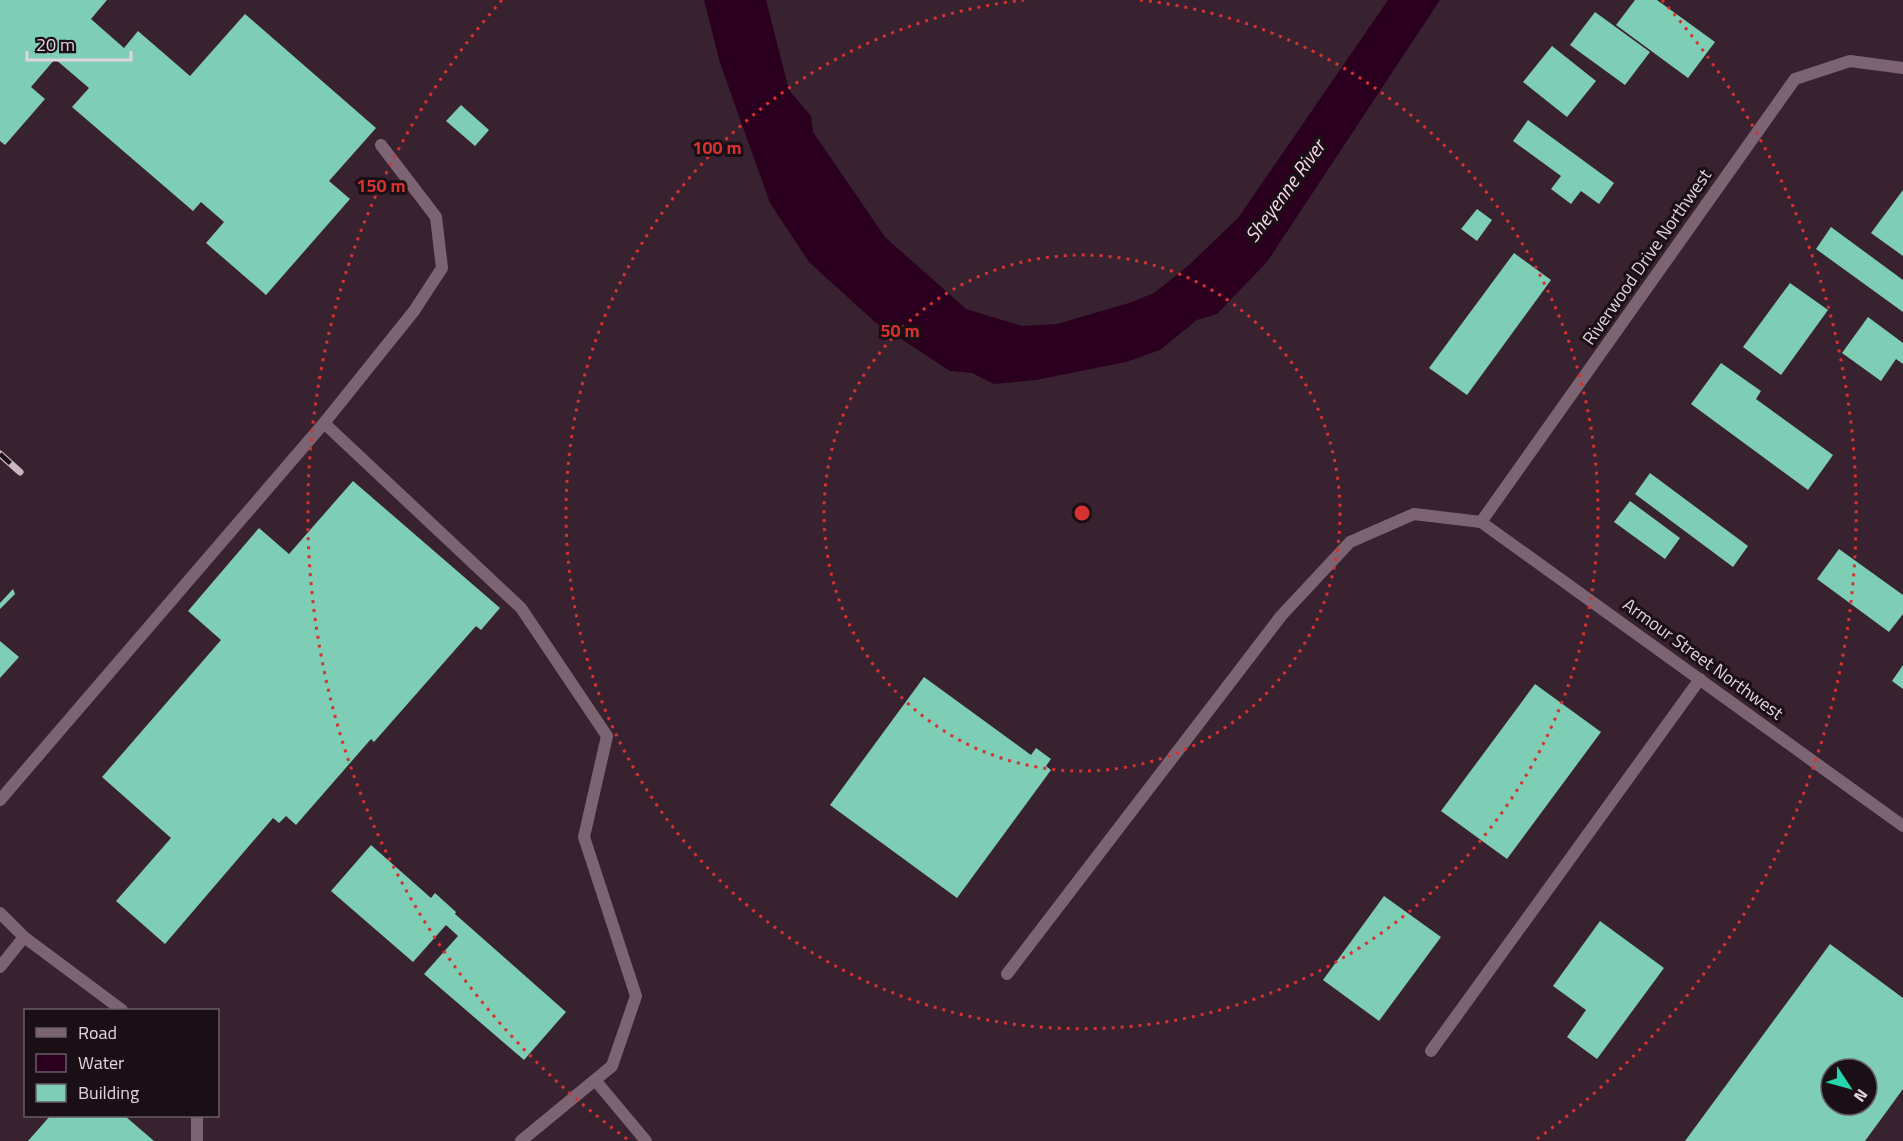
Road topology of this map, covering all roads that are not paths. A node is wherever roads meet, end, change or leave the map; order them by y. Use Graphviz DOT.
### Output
graph roads {
  1 [pos="1903,68"];
  2 [pos="381,145"];
  3 [pos="324,423"];
  4 [pos="1481,522"];
  5 [pos="1700,679"];
  6 [pos="0,800"];
  7 [pos="1903,826"];
  8 [pos="0,913"];
  9 [pos="24,937"];
  10 [pos="0,967"];
  11 [pos="1007,974"];
  12 [pos="119,1009"];
  13 [pos="1431,1051"];
  14 [pos="594,1080"];
  15 [pos="197,1117"];
  16 [pos="197,1141"];
  17 [pos="521,1141"];
  18 [pos="646,1141"];
  1 -- 4 [label="street, Riverwood Drive Northwest"];
  2 -- 3 [label="street"];
  3 -- 6 [label="street"];
  3 -- 14 [label="street"];
  4 -- 5 [label="street, Armour Street Northwest"];
  4 -- 11 [label="street"];
  5 -- 7 [label="street, Armour Street Northwest"];
  5 -- 13 [label="street"];
  8 -- 9 [label="street"];
  9 -- 10 [label="street"];
  9 -- 12 [label="street"];
  14 -- 17 [label="street"];
  14 -- 18 [label="street"];
  15 -- 16 [label="street"];
}
